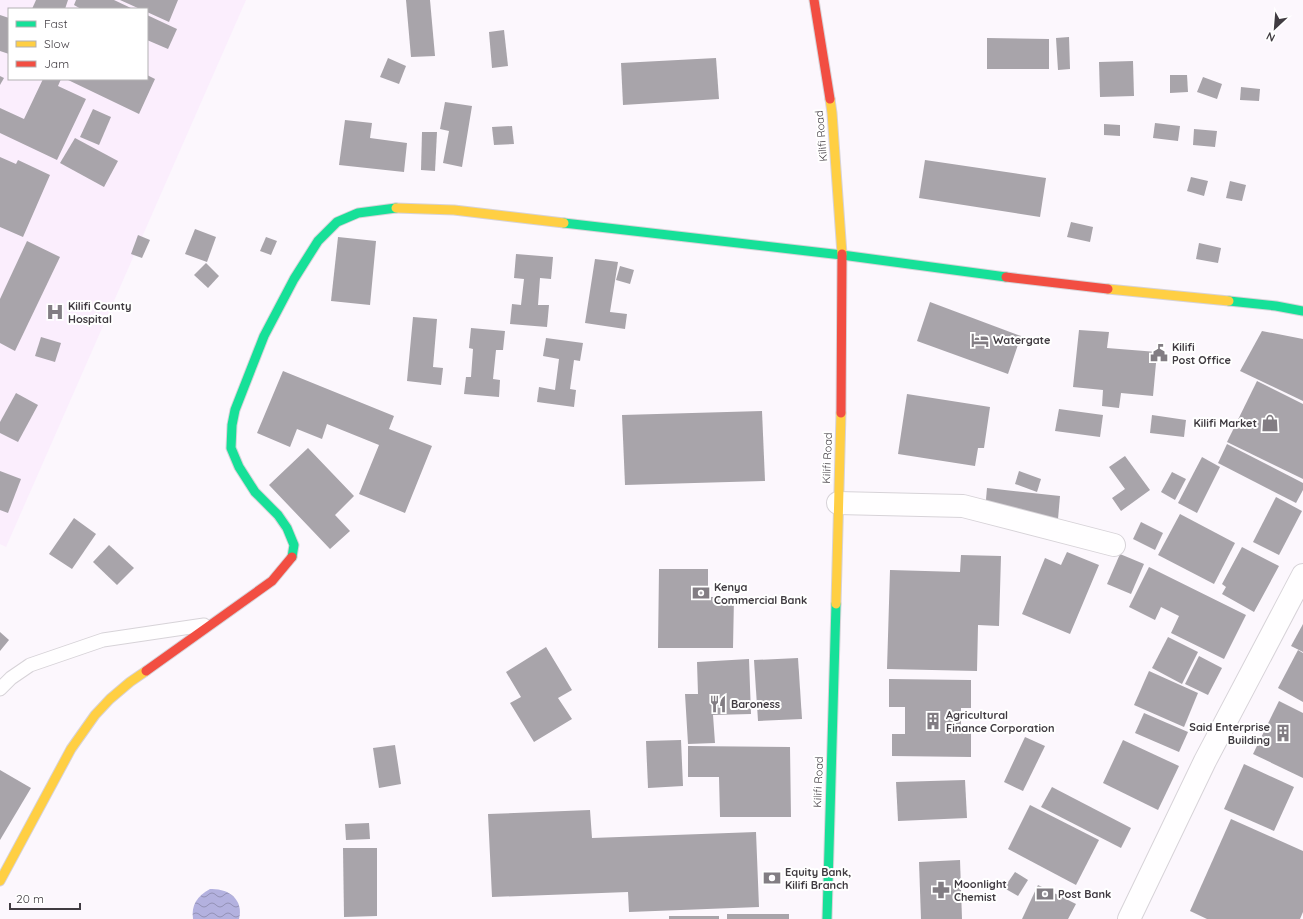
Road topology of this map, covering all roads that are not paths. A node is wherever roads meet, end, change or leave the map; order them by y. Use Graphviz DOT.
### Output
graph roads {
  1 [pos="814,0"];
  2 [pos="842,255"];
  3 [pos="1303,311"];
  4 [pos="838,503"];
  5 [pos="1114,544"];
  6 [pos="1303,575"];
  7 [pos="210,624"];
  8 [pos="0,689"];
  9 [pos="0,881"];
  10 [pos="827,919"];
  11 [pos="1130,919"];
  1 -- 2 [label="street, Kilifi Road"];
  2 -- 3 [label="street"];
  2 -- 4 [label="street, Kilifi Road"];
  2 -- 7 [label="street"];
  4 -- 5 [label="street"];
  4 -- 10 [label="street, Kilifi Road"];
  6 -- 11 [label="street"];
  7 -- 8 [label="lane"];
  7 -- 9 [label="street"];
}
